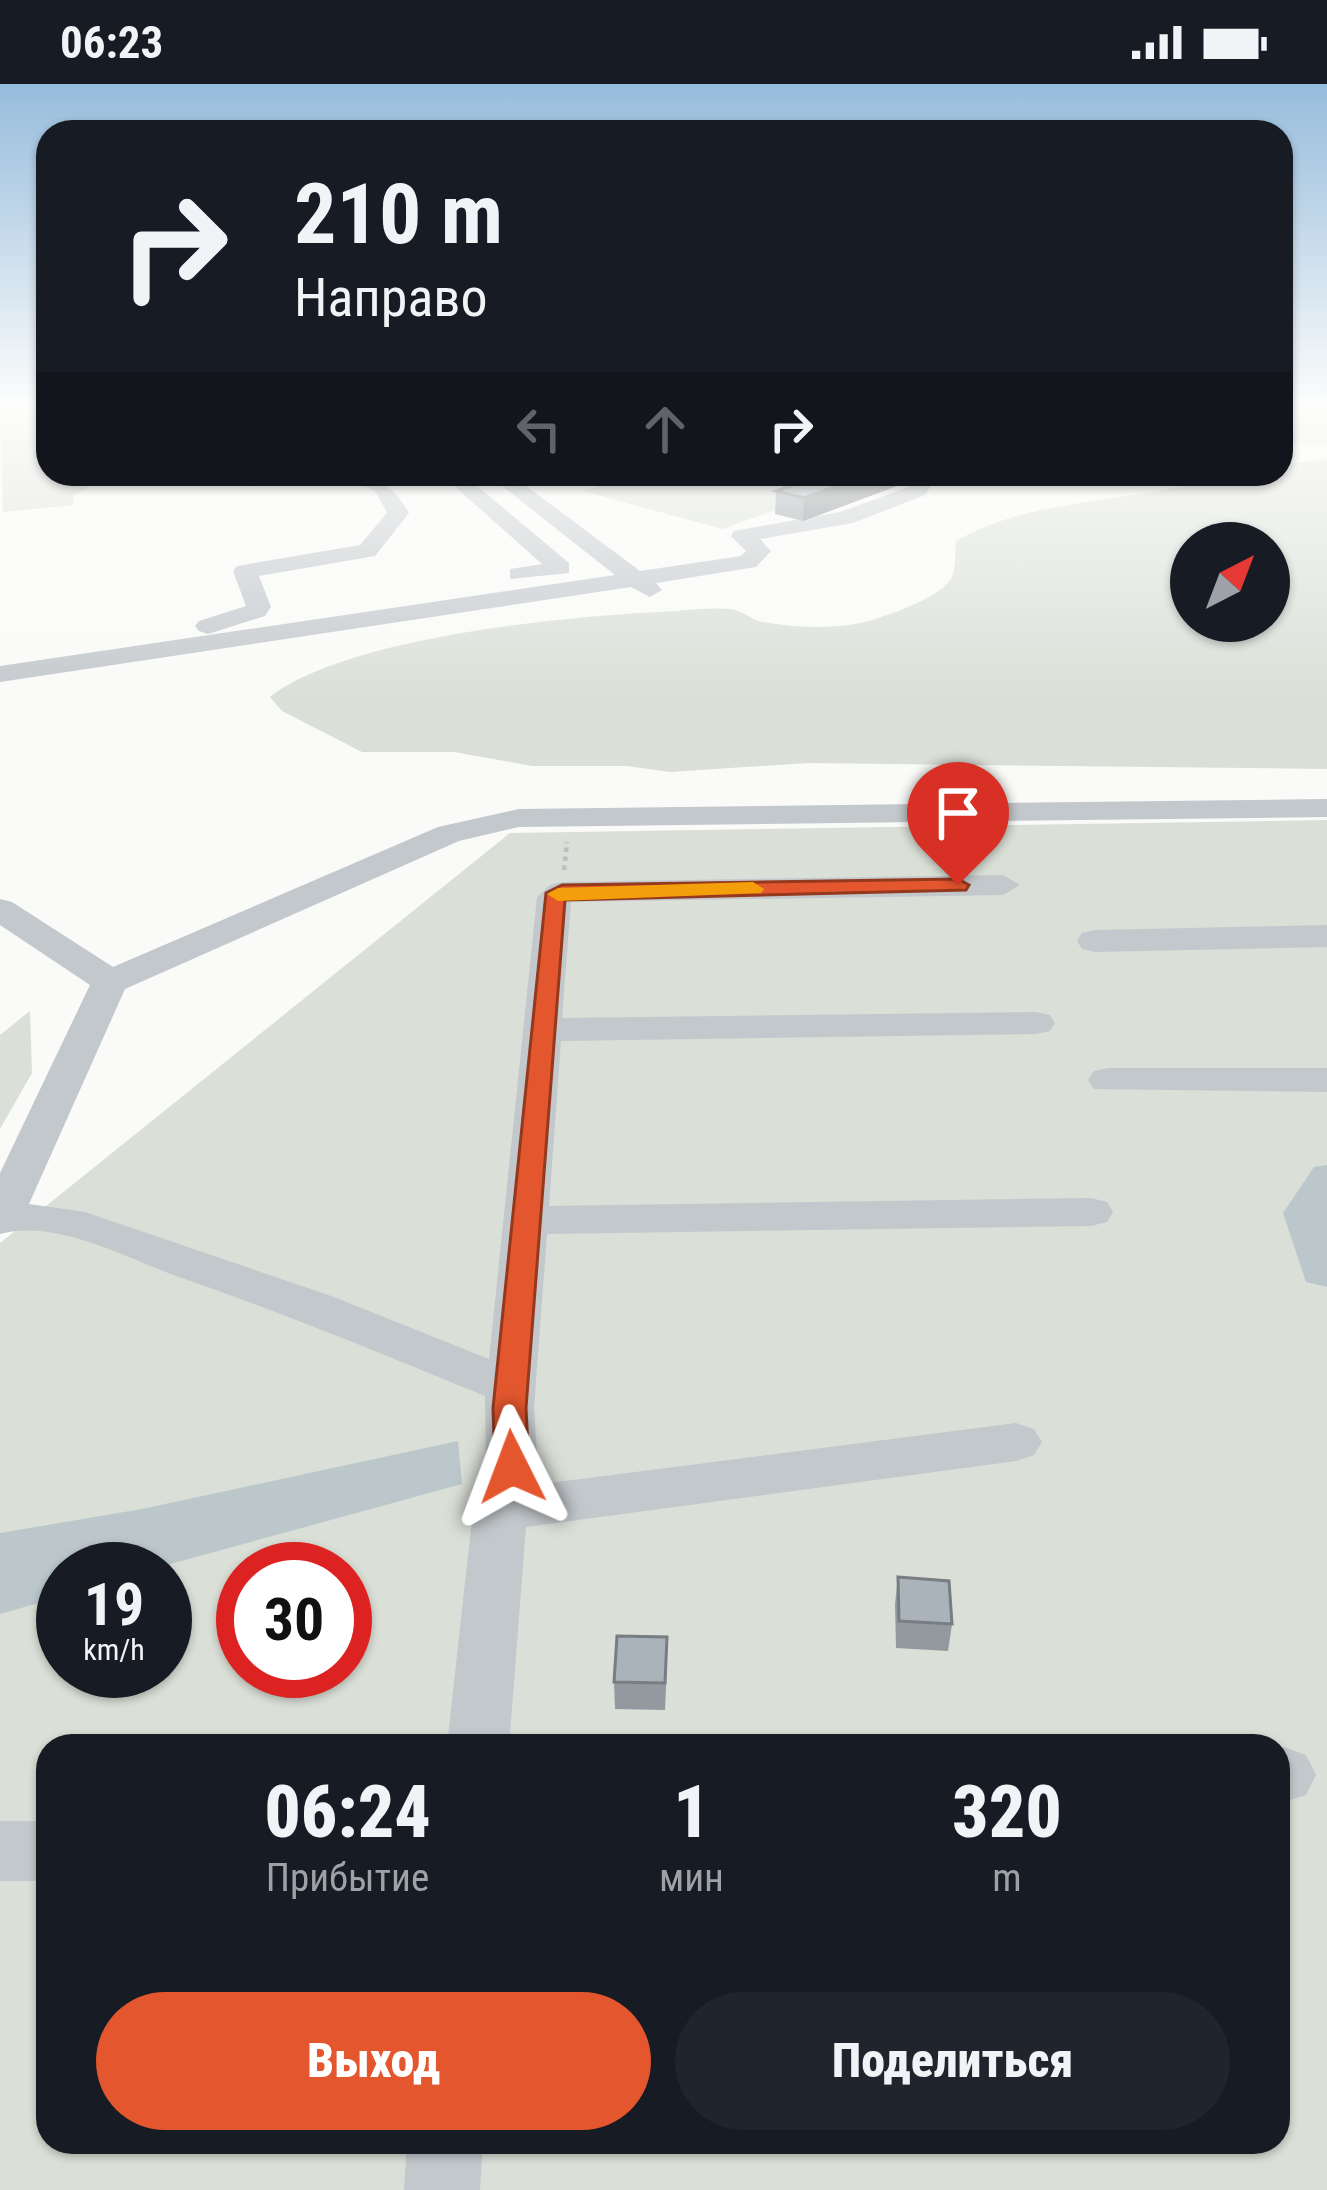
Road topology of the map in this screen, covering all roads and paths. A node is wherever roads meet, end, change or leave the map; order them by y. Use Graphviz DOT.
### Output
graph roads {
  1 [pos="394,506"];
  2 [pos="489,506"];
  3 [pos="540,506"];
  4 [pos="877,506"];
  5 [pos="638,579"];
  6 [pos="666,602"];
  7 [pos="256,611"];
  8 [pos="220,640"];
  9 [pos="0,674"];
  10 [pos="1327,808"];
  11 [pos="584,815"];
  12 [pos="1003,885"];
  13 [pos="562,892"];
  14 [pos="0,909"];
  15 [pos="1327,936"];
  16 [pos="1095,941"];
  17 [pos="110,982"];
  18 [pos="1036,1023"];
  19 [pos="543,1030"];
  20 [pos="1108,1080"];
  21 [pos="1327,1080"];
  22 [pos="1091,1212"];
  23 [pos="2,1218"];
  24 [pos="526,1220"];
  25 [pos="511,1387"];
  26 [pos="1016,1442"];
  27 [pos="500,1510"];
  28 [pos="479,1734"];
  29 [pos="0,1851"];
  30 [pos="36,1851"];
  31 [pos="445,2154"];
  32 [pos="442,2190"];
  1 -- 7 [label="street"];
  2 -- 7 [label="street"];
  3 -- 5 [label="street"];
  4 -- 5 [label="street"];
  5 -- 6 [label="street"];
  5 -- 8 [label="street"];
  7 -- 8 [label="street"];
  8 -- 9 [label="street"];
  10 -- 11 [label="street"];
  11 -- 13 [label="path"];
  11 -- 17 [label="street"];
  12 -- 13 [label="street"];
  13 -- 19 [label="street"];
  14 -- 17 [label="street"];
  15 -- 16 [label="street"];
  17 -- 23 [label="street"];
  18 -- 19 [label="street"];
  19 -- 24 [label="street"];
  20 -- 21 [label="street"];
  22 -- 24 [label="street"];
  23 -- 25 [label="street"];
  24 -- 25 [label="street"];
  25 -- 27 [label="street"];
  26 -- 27 [label="street"];
  27 -- 28 [label="street"];
  29 -- 30 [label="street"];
  31 -- 32 [label="street"];
}
